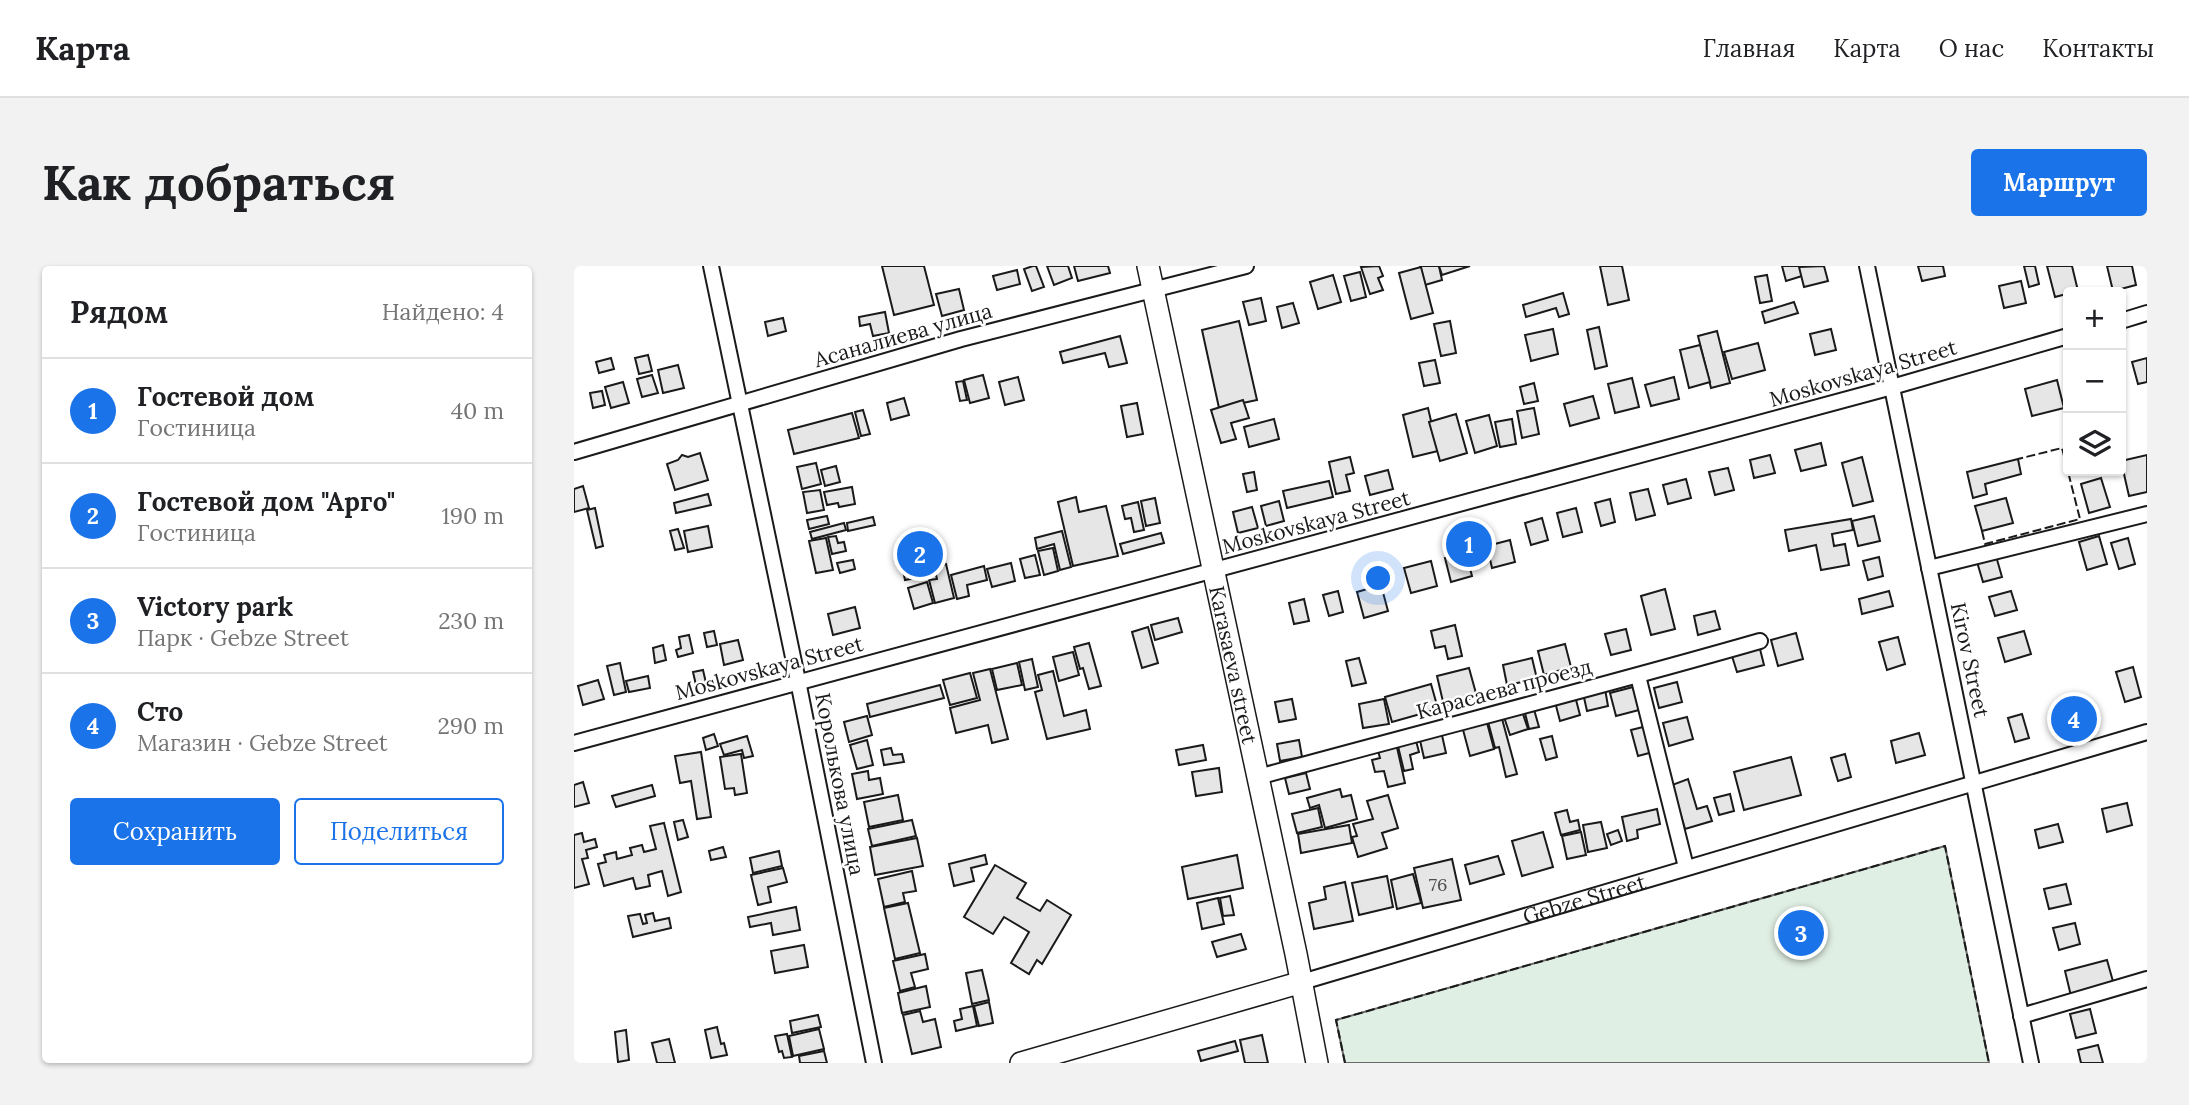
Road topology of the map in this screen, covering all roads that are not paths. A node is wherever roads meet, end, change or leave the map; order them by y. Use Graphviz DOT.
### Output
graph roads {
  1 [pos="711,266"];
  2 [pos="1148,266"];
  3 [pos="1246,266"];
  4 [pos="1867,266"];
  5 [pos="1153,291"];
  6 [pos="2147,313"];
  7 [pos="2126,319"];
  8 [pos="2063,337"];
  9 [pos="1892,387"];
  10 [pos="739,404"];
  11 [pos="574,452"];
  12 [pos="2147,514"];
  13 [pos="1929,568"];
  14 [pos="1214,571"];
  15 [pos="1760,641"];
  16 [pos="1638,676"];
  17 [pos="798,681"];
  18 [pos="2147,732"];
  19 [pos="574,743"];
  20 [pos="1258,777"];
  21 [pos="1973,782"];
  22 [pos="1686,867"];
  23 [pos="2147,979"];
  24 [pos="1302,982"];
  25 [pos="2021,1016"];
  26 [pos="874,1063"];
  27 [pos="1021,1063"];
  28 [pos="1317,1063"];
  29 [pos="2031,1063"];
  1 -- 10 [label="street, Королькова улица"];
  2 -- 5 [label="main road, Karasaeva street"];
  3 -- 5 [label="street, Асаналиева улица"];
  4 -- 9 [label="street, Kirov Street"];
  5 -- 10 [label="street, Асаналиева улица"];
  5 -- 14 [label="main road, Karasaeva street"];
  6 -- 7 [label="street"];
  8 -- 9 [label="street, Moskovskaya Street"];
  9 -- 13 [label="street, Kirov Street"];
  9 -- 14 [label="street, Moskovskaya Street"];
  10 -- 11 [label="street, Асаналиева улица"];
  10 -- 17 [label="street, Королькова улица"];
  12 -- 13 [label="street"];
  13 -- 21 [label="street, Kirov Street"];
  14 -- 17 [label="street, Moskovskaya Street"];
  14 -- 20 [label="main road, Karasaeva street"];
  15 -- 16 [label="street, Карасаева проезд"];
  16 -- 20 [label="street, Карасаева проезд"];
  16 -- 22 [label="street"];
  17 -- 19 [label="street, Moskovskaya Street"];
  17 -- 26 [label="street, Королькова улица"];
  18 -- 21 [label="street, Gebze Street"];
  20 -- 24 [label="main road, Karasaeva street"];
  21 -- 22 [label="street, Gebze Street"];
  21 -- 25 [label="street, Kirov Street"];
  22 -- 24 [label="street, Gebze Street"];
  23 -- 25 [label="street"];
  24 -- 27 [label="main road, Gebze Street"];
  24 -- 28 [label="main road, Karasaeva street"];
  25 -- 29 [label="street, Kirov Street"];
}
